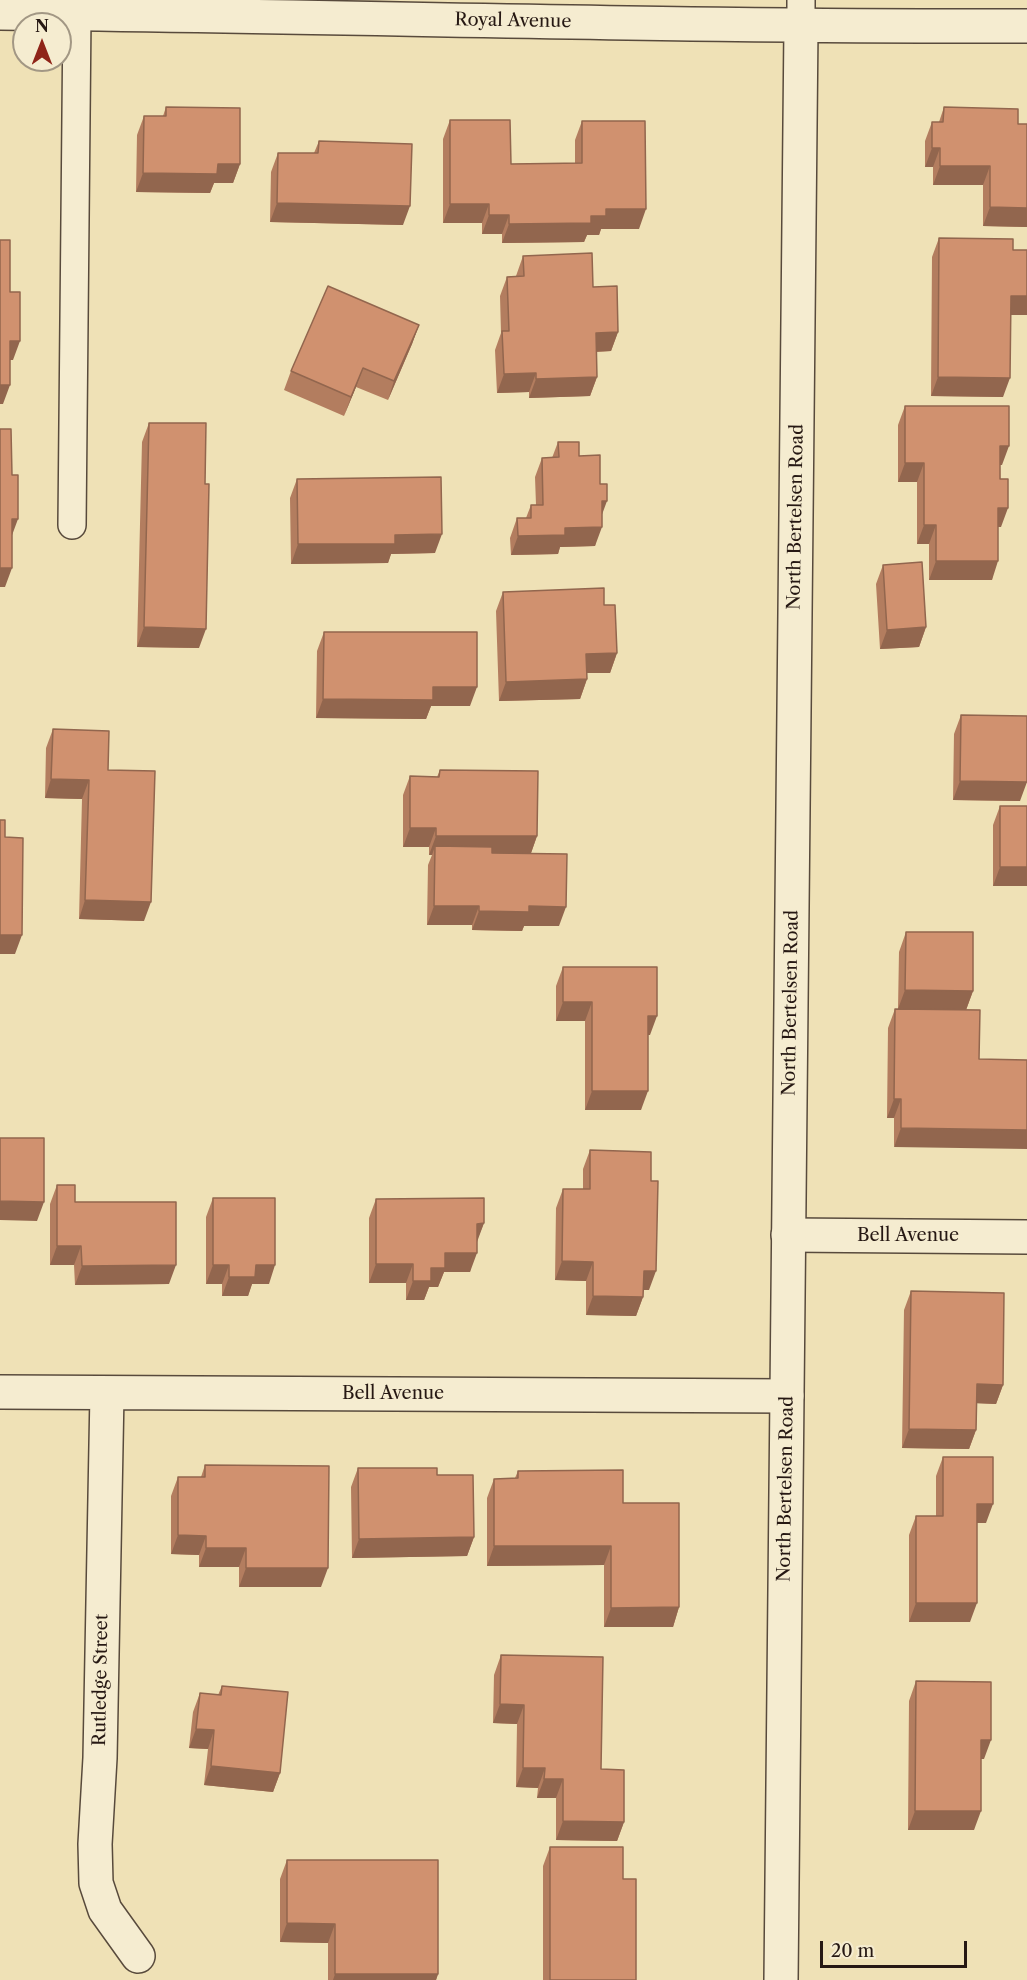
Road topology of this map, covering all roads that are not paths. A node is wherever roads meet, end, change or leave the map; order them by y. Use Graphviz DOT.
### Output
graph roads {
  1 [pos="0,13"];
  2 [pos="801,13"];
  3 [pos="77,14"];
  4 [pos="1027,26"];
  5 [pos="72,525"];
  6 [pos="788,1235"];
  7 [pos="1027,1237"];
  8 [pos="0,1392"];
  9 [pos="107,1393"];
  10 [pos="787,1396"];
  11 [pos="138,1956"];
  12 [pos="781,1980"];
  1 -- 3 [label="street, Royal Avenue"];
  2 -- 3 [label="street, Royal Avenue"];
  2 -- 4 [label="street, Royal Avenue"];
  2 -- 6 [label="street, North Bertelsen Road"];
  3 -- 5 [label="lane"];
  6 -- 7 [label="street, Bell Avenue"];
  6 -- 10 [label="street, North Bertelsen Road"];
  8 -- 9 [label="street, Bell Avenue"];
  9 -- 10 [label="street, Bell Avenue"];
  9 -- 11 [label="street, Rutledge Street"];
  10 -- 12 [label="street, North Bertelsen Road"];
}
